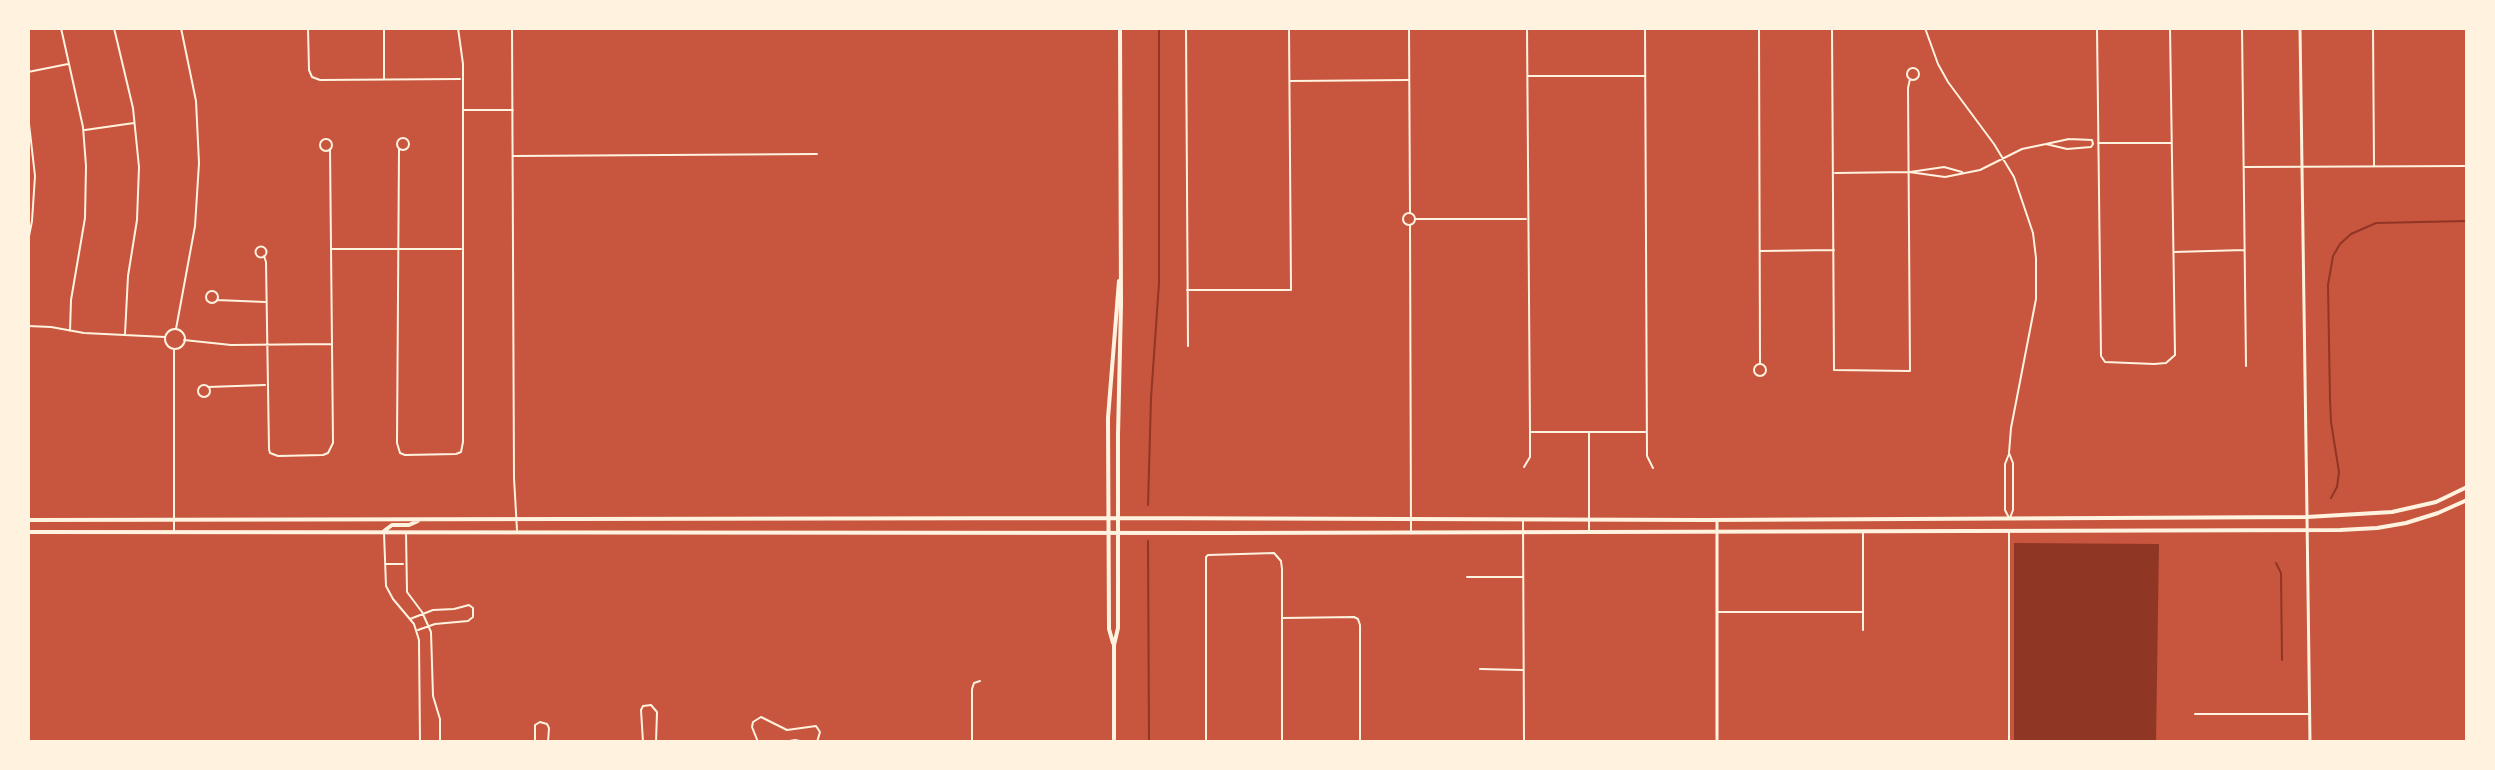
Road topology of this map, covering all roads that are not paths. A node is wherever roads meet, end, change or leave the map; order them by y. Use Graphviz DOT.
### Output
graph roads {
  1 [pos="61,28"];
  2 [pos="114,28"];
  3 [pos="181,28"];
  4 [pos="308,28"];
  5 [pos="384,28"];
  6 [pos="458,28"];
  7 [pos="512,28"];
  8 [pos="1120,28"];
  9 [pos="1186,28"];
  10 [pos="1289,28"];
  11 [pos="1409,28"];
  12 [pos="1527,28"];
  13 [pos="1645,28"];
  14 [pos="1759,28"];
  15 [pos="1832,28"];
  16 [pos="1925,28"];
  17 [pos="2097,28"];
  18 [pos="2170,28"];
  19 [pos="2242,28"];
  20 [pos="2300,28"];
  21 [pos="2373,28"];
  22 [pos="69,63"];
  23 [pos="28,72"];
  24 [pos="1527,76"];
  25 [pos="1645,76"];
  26 [pos="384,79"];
  27 [pos="462,79"];
  28 [pos="1910,79"];
  29 [pos="1410,80"];
  30 [pos="1290,81"];
  31 [pos="462,110"];
  32 [pos="513,110"];
  33 [pos="28,115"];
  34 [pos="135,123"];
  35 [pos="84,130"];
  36 [pos="2073,140"];
  37 [pos="2093,143"];
  38 [pos="2098,143"];
  39 [pos="2171,143"];
  40 [pos="2046,144"];
  41 [pos="2073,147"];
  42 [pos="330,149"];
  43 [pos="399,149"];
  44 [pos="817,154"];
  45 [pos="513,156"];
  46 [pos="2003,159"];
  47 [pos="2374,166"];
  48 [pos="2467,166"];
  49 [pos="2245,167"];
  50 [pos="2301,167"];
  51 [pos="28,168"];
  52 [pos="34,168"];
  53 [pos="1941,168"];
  54 [pos="1909,172"];
  55 [pos="1963,172"];
  56 [pos="1834,173"];
  57 [pos="1941,176"];
  58 [pos="1410,213"];
  59 [pos="1415,219"];
  60 [pos="1528,219"];
  61 [pos="30,220"];
  62 [pos="1410,225"];
  63 [pos="28,241"];
  64 [pos="332,249"];
  65 [pos="398,249"];
  66 [pos="463,249"];
  67 [pos="1834,250"];
  68 [pos="2245,250"];
  69 [pos="1759,251"];
  70 [pos="2173,252"];
  71 [pos="1121,254"];
  72 [pos="264,256"];
  73 [pos="1187,290"];
  74 [pos="217,300"];
  75 [pos="266,302"];
  76 [pos="28,326"];
  77 [pos="176,329"];
  78 [pos="70,331"];
  79 [pos="125,334"];
  80 [pos="165,337"];
  81 [pos="184,340"];
  82 [pos="332,344"];
  83 [pos="266,345"];
  84 [pos="1188,346"];
  85 [pos="174,349"];
  86 [pos="1760,363"];
  87 [pos="2246,366"];
  88 [pos="267,385"];
  89 [pos="208,387"];
  90 [pos="1530,432"];
  91 [pos="1589,432"];
  92 [pos="1647,432"];
  93 [pos="2009,453"];
  94 [pos="1524,467"];
  95 [pos="1653,468"];
  96 [pos="2467,487"];
  97 [pos="2467,500"];
  98 [pos="2307,517"];
  99 [pos="1109,518"];
  100 [pos="1118,518"];
  101 [pos="2009,519"];
  102 [pos="28,520"];
  103 [pos="174,520"];
  104 [pos="421,520"];
  105 [pos="516,520"];
  106 [pos="690,520"];
  107 [pos="1411,520"];
  108 [pos="1523,520"];
  109 [pos="1589,520"];
  110 [pos="1717,520"];
  111 [pos="2307,530"];
  112 [pos="384,531"];
  113 [pos="406,531"];
  114 [pos="517,531"];
  115 [pos="2010,531"];
  116 [pos="28,532"];
  117 [pos="174,532"];
  118 [pos="691,532"];
  119 [pos="1411,532"];
  120 [pos="1523,532"];
  121 [pos="1589,532"];
  122 [pos="1717,532"];
  123 [pos="1863,532"];
  124 [pos="1109,533"];
  125 [pos="1119,533"];
  126 [pos="385,564"];
  127 [pos="405,564"];
  128 [pos="1467,577"];
  129 [pos="1523,577"];
  130 [pos="422,612"];
  131 [pos="1718,612"];
  132 [pos="1863,612"];
  133 [pos="1282,618"];
  134 [pos="410,619"];
  135 [pos="429,626"];
  136 [pos="1863,630"];
  137 [pos="417,631"];
  138 [pos="1114,645"];
  139 [pos="1480,669"];
  140 [pos="1524,670"];
  141 [pos="980,681"];
  142 [pos="2195,714"];
  143 [pos="2309,714"];
  144 [pos="420,742"];
  145 [pos="440,742"];
  146 [pos="535,742"];
  147 [pos="548,742"];
  148 [pos="643,742"];
  149 [pos="656,742"];
  150 [pos="758,742"];
  151 [pos="784,742"];
  152 [pos="805,742"];
  153 [pos="817,742"];
  154 [pos="972,742"];
  155 [pos="1114,742"];
  156 [pos="1206,742"];
  157 [pos="1282,742"];
  158 [pos="1360,742"];
  159 [pos="1524,742"];
  160 [pos="1717,742"];
  161 [pos="2009,742"];
  162 [pos="2310,742"];
  1 -- 22 [label="street"];
  2 -- 34 [label="street"];
  3 -- 77 [label="street"];
  4 -- 26 [label="street"];
  5 -- 26 [label="street"];
  6 -- 27 [label="street"];
  7 -- 32 [label="street"];
  8 -- 71 [label="main road"];
  9 -- 73 [label="street"];
  10 -- 30 [label="street"];
  11 -- 29 [label="street"];
  12 -- 24 [label="street"];
  13 -- 25 [label="street"];
  14 -- 69 [label="street"];
  15 -- 56 [label="street"];
  16 -- 46 [label="street"];
  17 -- 38 [label="street"];
  18 -- 39 [label="street"];
  19 -- 49 [label="street"];
  20 -- 50 [label="street"];
  21 -- 47 [label="street"];
  22 -- 23 [label="street"];
  22 -- 35 [label="street"];
  24 -- 25 [label="street"];
  24 -- 60 [label="street"];
  25 -- 92 [label="street"];
  26 -- 27 [label="street"];
  27 -- 31 [label="street"];
  28 -- 54 [label="street"];
  29 -- 30 [label="street"];
  29 -- 58 [label="street"];
  30 -- 73 [label="street"];
  31 -- 32 [label="street"];
  31 -- 66 [label="street"];
  32 -- 45 [label="street"];
  33 -- 52 [label="street"];
  34 -- 35 [label="street"];
  34 -- 79 [label="street"];
  35 -- 78 [label="street"];
  36 -- 37 [label="street"];
  36 -- 40 [label="street"];
  36 -- 41 [label="street"];
  37 -- 38 [label="street"];
  37 -- 41 [label="street"];
  38 -- 39 [label="street"];
  38 -- 70 [label="street"];
  39 -- 70 [label="street"];
  40 -- 41 [label="street"];
  40 -- 46 [label="street"];
  42 -- 64 [label="street"];
  43 -- 65 [label="street"];
  44 -- 45 [label="street"];
  45 -- 105 [label="street"];
  46 -- 55 [label="street"];
  46 -- 93 [label="street"];
  47 -- 48 [label="street"];
  47 -- 50 [label="street"];
  49 -- 50 [label="street"];
  49 -- 68 [label="street"];
  50 -- 98 [label="street"];
  51 -- 52 [label="street"];
  52 -- 61 [label="street"];
  53 -- 54 [label="street"];
  53 -- 55 [label="street"];
  53 -- 57 [label="street"];
  54 -- 56 [label="street"];
  54 -- 57 [label="street"];
  54 -- 67 [label="street"];
  55 -- 57 [label="street"];
  56 -- 67 [label="street"];
  58 -- 59 [label="street"];
  58 -- 62 [label="street"];
  59 -- 60 [label="street"];
  59 -- 62 [label="street"];
  60 -- 90 [label="street"];
  61 -- 63 [label="street"];
  62 -- 107 [label="street"];
  64 -- 65 [label="street"];
  64 -- 82 [label="street"];
  65 -- 66 [label="street"];
  65 -- 66 [label="street"];
  67 -- 69 [label="street"];
  68 -- 70 [label="street"];
  68 -- 87 [label="street"];
  69 -- 86 [label="street"];
  71 -- 99 [label="main road"];
  71 -- 100 [label="main road"];
  72 -- 75 [label="street"];
  73 -- 84 [label="street"];
  74 -- 75 [label="street"];
  75 -- 83 [label="street"];
  76 -- 78 [label="street"];
  77 -- 80 [label="street"];
  77 -- 81 [label="street"];
  78 -- 79 [label="street"];
  79 -- 80 [label="street"];
  80 -- 85 [label="street"];
  81 -- 83 [label="street"];
  81 -- 85 [label="street"];
  82 -- 83 [label="street"];
  82 -- 88 [label="street"];
  83 -- 88 [label="street"];
  85 -- 103 [label="street"];
  88 -- 89 [label="street"];
  90 -- 91 [label="street"];
  90 -- 94 [label="street"];
  91 -- 92 [label="street"];
  91 -- 109 [label="street"];
  92 -- 95 [label="street"];
  93 -- 101 [label="street"];
  93 -- 101 [label="street"];
  96 -- 98 [label="main road"];
  97 -- 111 [label="main road"];
  98 -- 101 [label="main road"];
  98 -- 111 [label="street"];
  99 -- 100 [label="main road"];
  99 -- 106 [label="main road"];
  99 -- 124 [label="main road"];
  100 -- 107 [label="main road"];
  100 -- 125 [label="main road"];
  101 -- 110 [label="main road"];
  102 -- 103 [label="main road"];
  103 -- 104 [label="main road"];
  103 -- 117 [label="street"];
  104 -- 105 [label="main road"];
  104 -- 112 [label="main road"];
  105 -- 106 [label="main road"];
  105 -- 114 [label="street"];
  106 -- 118 [label="main road"];
  107 -- 108 [label="main road"];
  107 -- 119 [label="street"];
  108 -- 109 [label="main road"];
  108 -- 120 [label="street"];
  109 -- 110 [label="main road"];
  109 -- 121 [label="street"];
  110 -- 122 [label="street"];
  111 -- 115 [label="main road"];
  111 -- 143 [label="street"];
  112 -- 113 [label="main road"];
  112 -- 117 [label="main road"];
  112 -- 126 [label="street"];
  113 -- 114 [label="main road"];
  113 -- 127 [label="street"];
  114 -- 118 [label="main road"];
  115 -- 123 [label="main road"];
  115 -- 161 [label="street"];
  116 -- 117 [label="main road"];
  118 -- 124 [label="main road"];
  119 -- 120 [label="main road"];
  119 -- 125 [label="main road"];
  120 -- 121 [label="main road"];
  120 -- 129 [label="street"];
  121 -- 122 [label="main road"];
  122 -- 123 [label="main road"];
  122 -- 131 [label="street"];
  123 -- 132 [label="street"];
  124 -- 125 [label="main road"];
  124 -- 138 [label="main road"];
  125 -- 138 [label="main road"];
  126 -- 127 [label="street"];
  126 -- 134 [label="street"];
  127 -- 130 [label="street"];
  128 -- 129 [label="street"];
  129 -- 140 [label="street"];
  130 -- 134 [label="street"];
  130 -- 135 [label="street"];
  130 -- 135 [label="street"];
  131 -- 132 [label="street"];
  131 -- 160 [label="street"];
  132 -- 136 [label="street"];
  133 -- 156 [label="street"];
  133 -- 157 [label="street"];
  133 -- 158 [label="street"];
  134 -- 137 [label="street"];
  135 -- 137 [label="street"];
  135 -- 145 [label="street"];
  137 -- 144 [label="street"];
  138 -- 155 [label="main road"];
  139 -- 140 [label="street"];
  140 -- 159 [label="street"];
  141 -- 154 [label="street"];
  142 -- 143 [label="street"];
  143 -- 162 [label="street"];
  146 -- 147 [label="street"];
  148 -- 149 [label="street"];
  150 -- 153 [label="street"];
  151 -- 152 [label="street"];
}
